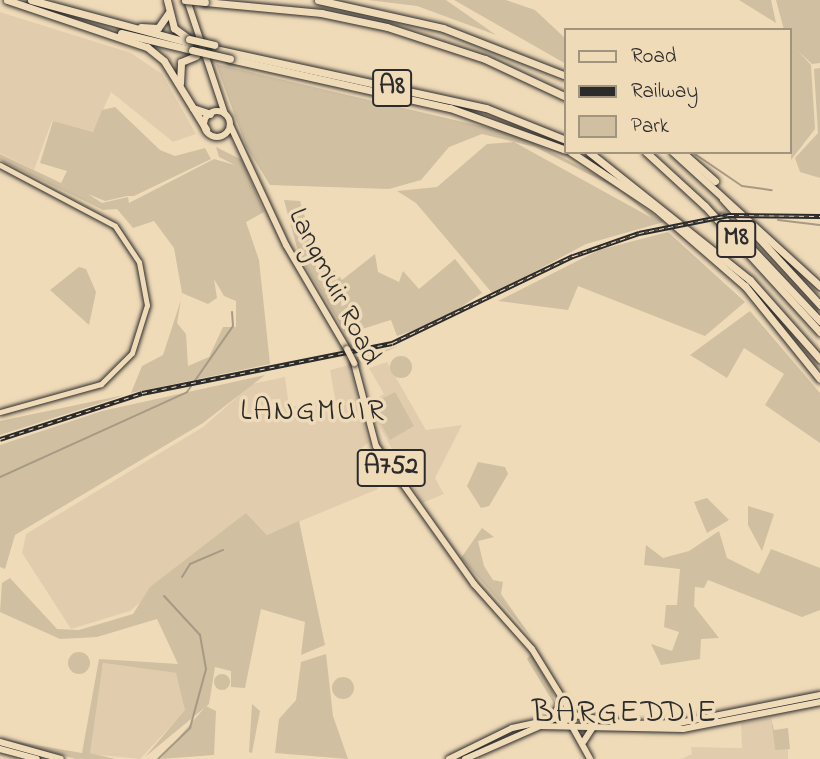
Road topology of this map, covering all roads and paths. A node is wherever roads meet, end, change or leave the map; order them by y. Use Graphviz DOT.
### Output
graph roads {
  1 [pos="8,0"];
  2 [pos="31,0"];
  3 [pos="167,0"];
  4 [pos="186,0"];
  5 [pos="318,0"];
  6 [pos="49,5"];
  7 [pos="169,12"];
  8 [pos="192,47"];
  9 [pos="564,77"];
  10 [pos="181,87"];
  11 [pos="219,94"];
  12 [pos="564,96"];
  13 [pos="192,108"];
  14 [pos="211,114"];
  15 [pos="225,114"];
  16 [pos="230,125"];
  17 [pos="205,129"];
  18 [pos="220,137"];
  19 [pos="564,139"];
  20 [pos="239,149"];
  21 [pos="564,149"];
  22 [pos="574,154"];
  23 [pos="591,154"];
  24 [pos="648,154"];
  25 [pos="653,154"];
  26 [pos="675,154"];
  27 [pos="684,154"];
  28 [pos="0,165"];
  29 [pos="690,166"];
  30 [pos="807,274"];
  31 [pos="820,286"];
  32 [pos="820,305"];
  33 [pos="820,327"];
  34 [pos="820,359"];
  35 [pos="820,379"];
  36 [pos="0,412"];
  37 [pos="554,684"];
  38 [pos="820,695"];
  39 [pos="820,702"];
  40 [pos="561,703"];
  41 [pos="550,719"];
  42 [pos="571,721"];
  43 [pos="595,726"];
  44 [pos="584,741"];
  45 [pos="0,742"];
  46 [pos="0,749"];
  47 [pos="590,758"];
  48 [pos="37,759"];
  49 [pos="61,759"];
  50 [pos="449,759"];
  51 [pos="465,759"];
  1 -- 8 [label="highway, A8"];
  1 -- 10 [label="highway"];
  2 -- 6 [label="highway, A8"];
  3 -- 7 [label="highway"];
  4 -- 11 [label="main road"];
  4 -- 12 [label="highway, bridge"];
  5 -- 9 [label="highway"];
  6 -- 7 [label="highway"];
  6 -- 8 [label="highway, A8"];
  7 -- 8 [label="highway"];
  8 -- 10 [label="highway"];
  8 -- 19 [label="highway, A8, bridge"];
  8 -- 21 [label="highway, A8, bridge"];
  10 -- 13 [label="highway"];
  11 -- 14 [label="main road"];
  11 -- 15 [label="main road"];
  13 -- 14 [label="highway"];
  13 -- 17 [label="highway"];
  14 -- 15 [label="main road"];
  14 -- 17 [label="main road"];
  15 -- 16 [label="main road, Langmuir Road"];
  16 -- 18 [label="main road"];
  16 -- 20 [label="main road, Langmuir Road / A752"];
  17 -- 18 [label="main road, Langmuir Road"];
  18 -- 20 [label="main road, Langmuir Road / A752"];
  20 -- 37 [label="main road, Langmuir Road / A752, bridge"];
  22 -- 35 [label="highway"];
  23 -- 34 [label="highway"];
  24 -- 33 [label="highway, M8"];
  25 -- 33 [label="highway, M8"];
  26 -- 29 [label="highway, M8"];
  27 -- 30 [label="highway, M8"];
  28 -- 36 [label="street"];
  29 -- 30 [label="highway, M8"];
  29 -- 32 [label="highway, M8"];
  30 -- 31 [label="highway, M8"];
  37 -- 40 [label="main road, Langmuir Road / A752"];
  37 -- 42 [label="main road, Langmuir Road / A752"];
  38 -- 42 [label="main road"];
  39 -- 43 [label="main road"];
  40 -- 41 [label="main road"];
  40 -- 42 [label="main road, Langmuir Road / A752"];
  41 -- 42 [label="main road"];
  41 -- 50 [label="main road"];
  42 -- 43 [label="main road"];
  42 -- 44 [label="main road, A752"];
  42 -- 47 [label="main road, A752"];
  42 -- 51 [label="main road"];
  43 -- 44 [label="main road"];
  44 -- 47 [label="main road, A752"];
  45 -- 49 [label="main road"];
  46 -- 48 [label="main road"];
}
